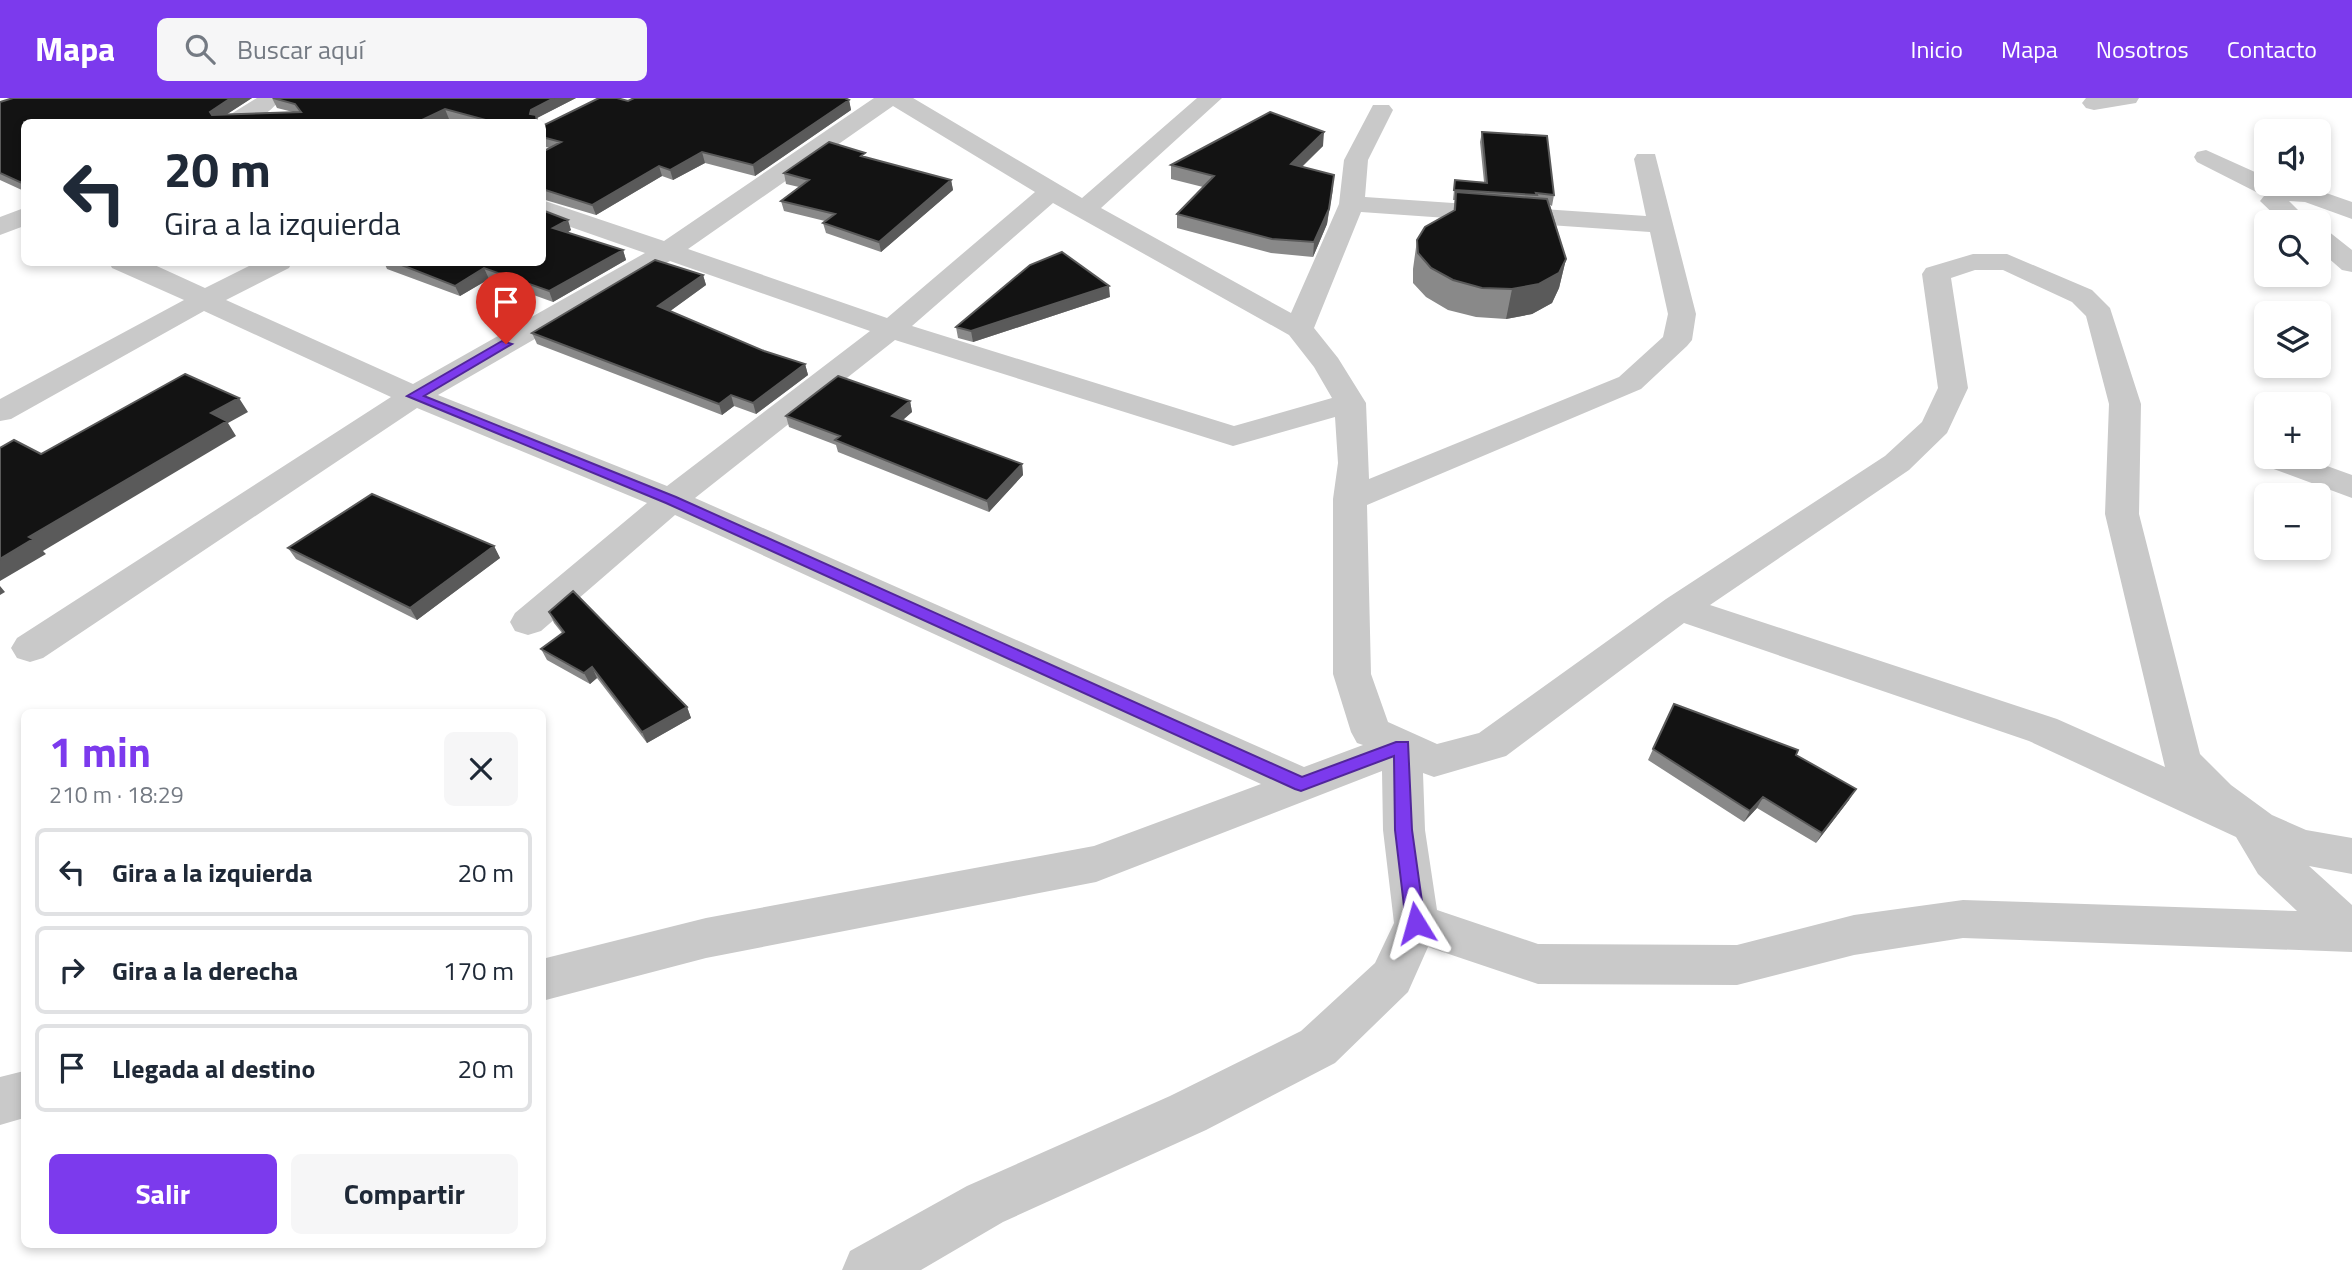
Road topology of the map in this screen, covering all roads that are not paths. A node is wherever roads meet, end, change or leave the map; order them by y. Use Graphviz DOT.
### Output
graph roads {
  1 [pos="889,98"];
  2 [pos="897,98"];
  3 [pos="1212,98"];
  4 [pos="2128,98"];
  5 [pos="2094,103"];
  6 [pos="268,109"];
  7 [pos="1381,110"];
  8 [pos="239,119"];
  9 [pos="2206,157"];
  10 [pos="1646,159"];
  11 [pos="2254,181"];
  12 [pos="1051,191"];
  13 [pos="2276,196"];
  14 [pos="2312,196"];
  15 [pos="1352,204"];
  16 [pos="546,209"];
  17 [pos="1084,209"];
  18 [pos="2283,210"];
  19 [pos="2352,211"];
  20 [pos="1661,225"];
  21 [pos="2331,247"];
  22 [pos="668,251"];
  23 [pos="2352,264"];
  24 [pos="132,266"];
  25 [pos="271,266"];
  26 [pos="204,300"];
  27 [pos="891,329"];
  28 [pos="1299,329"];
  29 [pos="414,396"];
  30 [pos="1350,403"];
  31 [pos="0,412"];
  32 [pos="2303,469"];
  33 [pos="2352,487"];
  34 [pos="1350,499"];
  35 [pos="671,500"];
  36 [pos="1679,608"];
  37 [pos="528,622"];
  38 [pos="30,648"];
  39 [pos="1402,747"];
  40 [pos="1301,784"];
  41 [pos="2251,825"];
  42 [pos="2352,856"];
  43 [pos="1416,923"];
  44 [pos="2352,932"];
  45 [pos="546,979"];
  46 [pos="21,1096"];
  47 [pos="0,1101"];
  48 [pos="869,1270"];
  1 -- 22 [label="street"];
  2 -- 12 [label="street"];
  3 -- 17 [label="street"];
  4 -- 5 [label="street"];
  6 -- 8 [label="street"];
  7 -- 15 [label="street"];
  9 -- 11 [label="street"];
  10 -- 20 [label="street"];
  12 -- 17 [label="street"];
  12 -- 27 [label="street"];
  13 -- 18 [label="street"];
  14 -- 19 [label="street"];
  15 -- 20 [label="street"];
  15 -- 28 [label="street"];
  16 -- 22 [label="street"];
  17 -- 28 [label="street"];
  20 -- 34 [label="street"];
  21 -- 23 [label="street"];
  22 -- 27 [label="street"];
  22 -- 29 [label="street"];
  24 -- 26 [label="street"];
  25 -- 26 [label="street"];
  26 -- 29 [label="street"];
  26 -- 31 [label="street"];
  27 -- 30 [label="street"];
  27 -- 35 [label="street"];
  28 -- 30 [label="street"];
  29 -- 35 [label="street"];
  29 -- 38 [label="street"];
  30 -- 34 [label="street"];
  32 -- 33 [label="street"];
  34 -- 39 [label="street"];
  35 -- 37 [label="street"];
  35 -- 40 [label="street"];
  36 -- 39 [label="street"];
  36 -- 41 [label="street"];
  36 -- 41 [label="street"];
  39 -- 40 [label="street"];
  39 -- 43 [label="street"];
  40 -- 45 [label="street"];
  41 -- 42 [label="street"];
  41 -- 44 [label="street"];
  43 -- 44 [label="street"];
  43 -- 48 [label="street"];
  46 -- 47 [label="street"];
}
